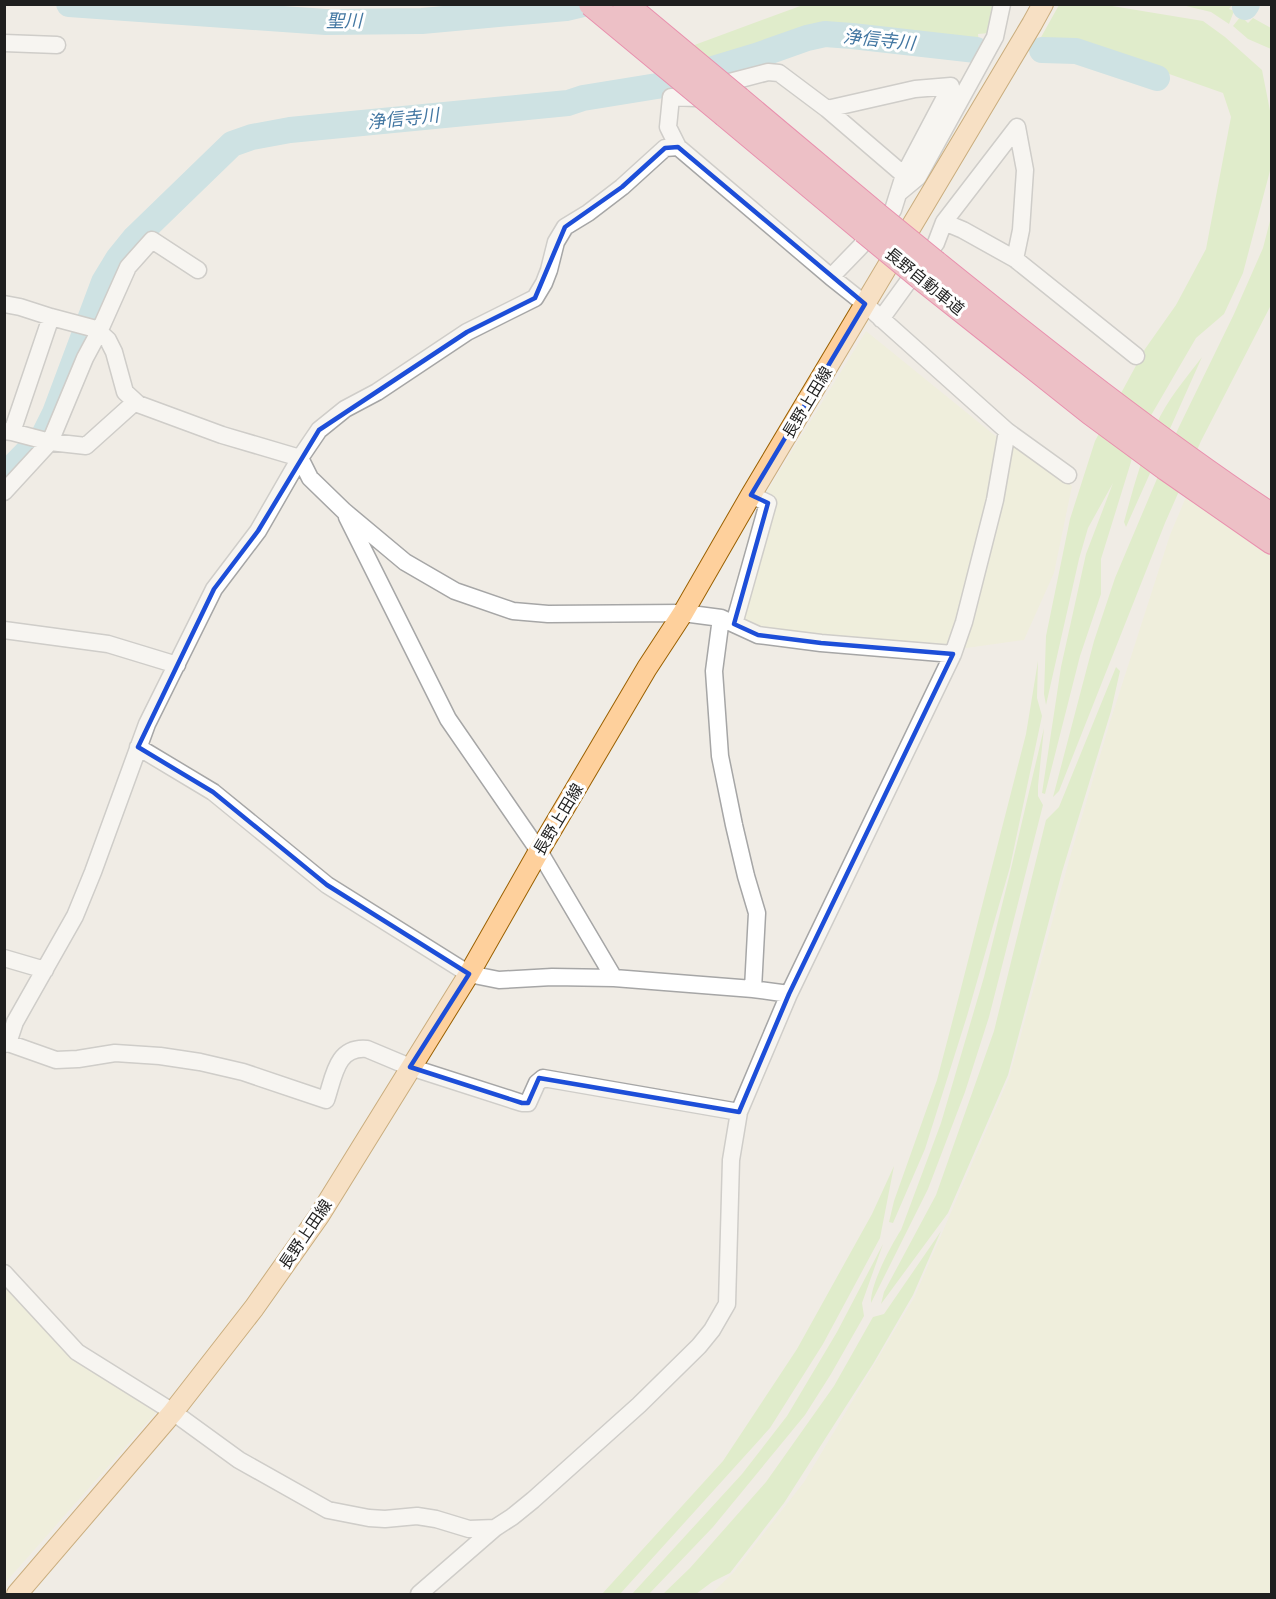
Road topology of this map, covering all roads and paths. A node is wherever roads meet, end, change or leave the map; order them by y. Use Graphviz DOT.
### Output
graph roads {
  1 [pos="591,4"];
  2 [pos="625,4"];
  3 [pos="1002,4"];
  4 [pos="1043,4"];
  5 [pos="4,43"];
  6 [pos="57,45"];
  7 [pos="732,107"];
  8 [pos="826,109"];
  9 [pos="678,147"];
  10 [pos="904,175"];
  11 [pos="899,193"];
  12 [pos="944,222"];
  13 [pos="1015,259"];
  14 [pos="198,270"];
  15 [pos="831,277"];
  16 [pos="4,304"];
  17 [pos="865,304"];
  18 [pos="51,317"];
  19 [pos="881,319"];
  20 [pos="97,331"];
  21 [pos="1136,357"];
  22 [pos="135,402"];
  23 [pos="1096,404"];
  24 [pos="1007,431"];
  25 [pos="10,432"];
  26 [pos="50,442"];
  27 [pos="300,458"];
  28 [pos="1068,475"];
  29 [pos="4,492"];
  30 [pos="751,495"];
  31 [pos="344,511"];
  32 [pos="1272,516"];
  33 [pos="1272,542"];
  34 [pos="683,613"];
  35 [pos="728,621"];
  36 [pos="4,630"];
  37 [pos="953,654"];
  38 [pos="177,665"];
  39 [pos="138,747"];
  40 [pos="538,851"];
  41 [pos="4,958"];
  42 [pos="45,970"];
  43 [pos="469,974"];
  44 [pos="614,978"];
  45 [pos="753,989"];
  46 [pos="789,994"];
  47 [pos="6,1044"];
  48 [pos="410,1066"];
  49 [pos="739,1112"];
  50 [pos="4,1274"];
  51 [pos="173,1412"];
  52 [pos="495,1528"];
  53 [pos="17,1594"];
  54 [pos="419,1594"];
  1 -- 7 [label="highway, 長野自動車道, bridge"];
  2 -- 7 [label="highway, 長野自動車道, bridge"];
  3 -- 11 [label="street"];
  4 -- 17 [label="main road, 長野上田線"];
  5 -- 6 [label="street"];
  7 -- 23 [label="highway, 長野自動車道, bridge"];
  8 -- 9 [label="street"];
  8 -- 10 [label="street"];
  8 -- 10 [label="street"];
  9 -- 15 [label="street"];
  9 -- 27 [label="street"];
  10 -- 11 [label="street"];
  11 -- 15 [label="street"];
  12 -- 13 [label="street"];
  12 -- 13 [label="street"];
  12 -- 19 [label="street"];
  13 -- 21 [label="street"];
  14 -- 20 [label="street"];
  15 -- 17 [label="street"];
  16 -- 18 [label="street"];
  17 -- 19 [label="street"];
  17 -- 30 [label="main road, 長野上田線"];
  18 -- 20 [label="street"];
  18 -- 25 [label="street"];
  19 -- 24 [label="street"];
  20 -- 22 [label="street"];
  20 -- 26 [label="street"];
  22 -- 26 [label="street"];
  22 -- 27 [label="street"];
  23 -- 32 [label="highway, 長野自動車道"];
  23 -- 33 [label="highway, 長野自動車道"];
  24 -- 28 [label="street"];
  24 -- 37 [label="street"];
  25 -- 26 [label="street"];
  26 -- 29 [label="street"];
  27 -- 31 [label="street"];
  27 -- 38 [label="street"];
  30 -- 34 [label="main road, 長野上田線"];
  30 -- 35 [label="street"];
  31 -- 34 [label="street"];
  31 -- 40 [label="street"];
  34 -- 35 [label="street"];
  34 -- 40 [label="main road, 長野上田線"];
  35 -- 37 [label="street"];
  35 -- 45 [label="street"];
  36 -- 38 [label="street"];
  37 -- 46 [label="street"];
  38 -- 39 [label="street"];
  39 -- 42 [label="street"];
  39 -- 43 [label="street"];
  40 -- 43 [label="main road, 長野上田線"];
  40 -- 44 [label="street"];
  41 -- 42 [label="street"];
  42 -- 47 [label="street"];
  43 -- 44 [label="street"];
  43 -- 48 [label="main road, 長野上田線"];
  44 -- 45 [label="street"];
  45 -- 46 [label="street"];
  46 -- 49 [label="street"];
  47 -- 48 [label="street"];
  48 -- 49 [label="street"];
  48 -- 51 [label="main road, 長野上田線"];
  49 -- 52 [label="street"];
  50 -- 51 [label="street"];
  51 -- 52 [label="street"];
  51 -- 53 [label="main road, 長野上田線"];
  52 -- 54 [label="street"];
}
